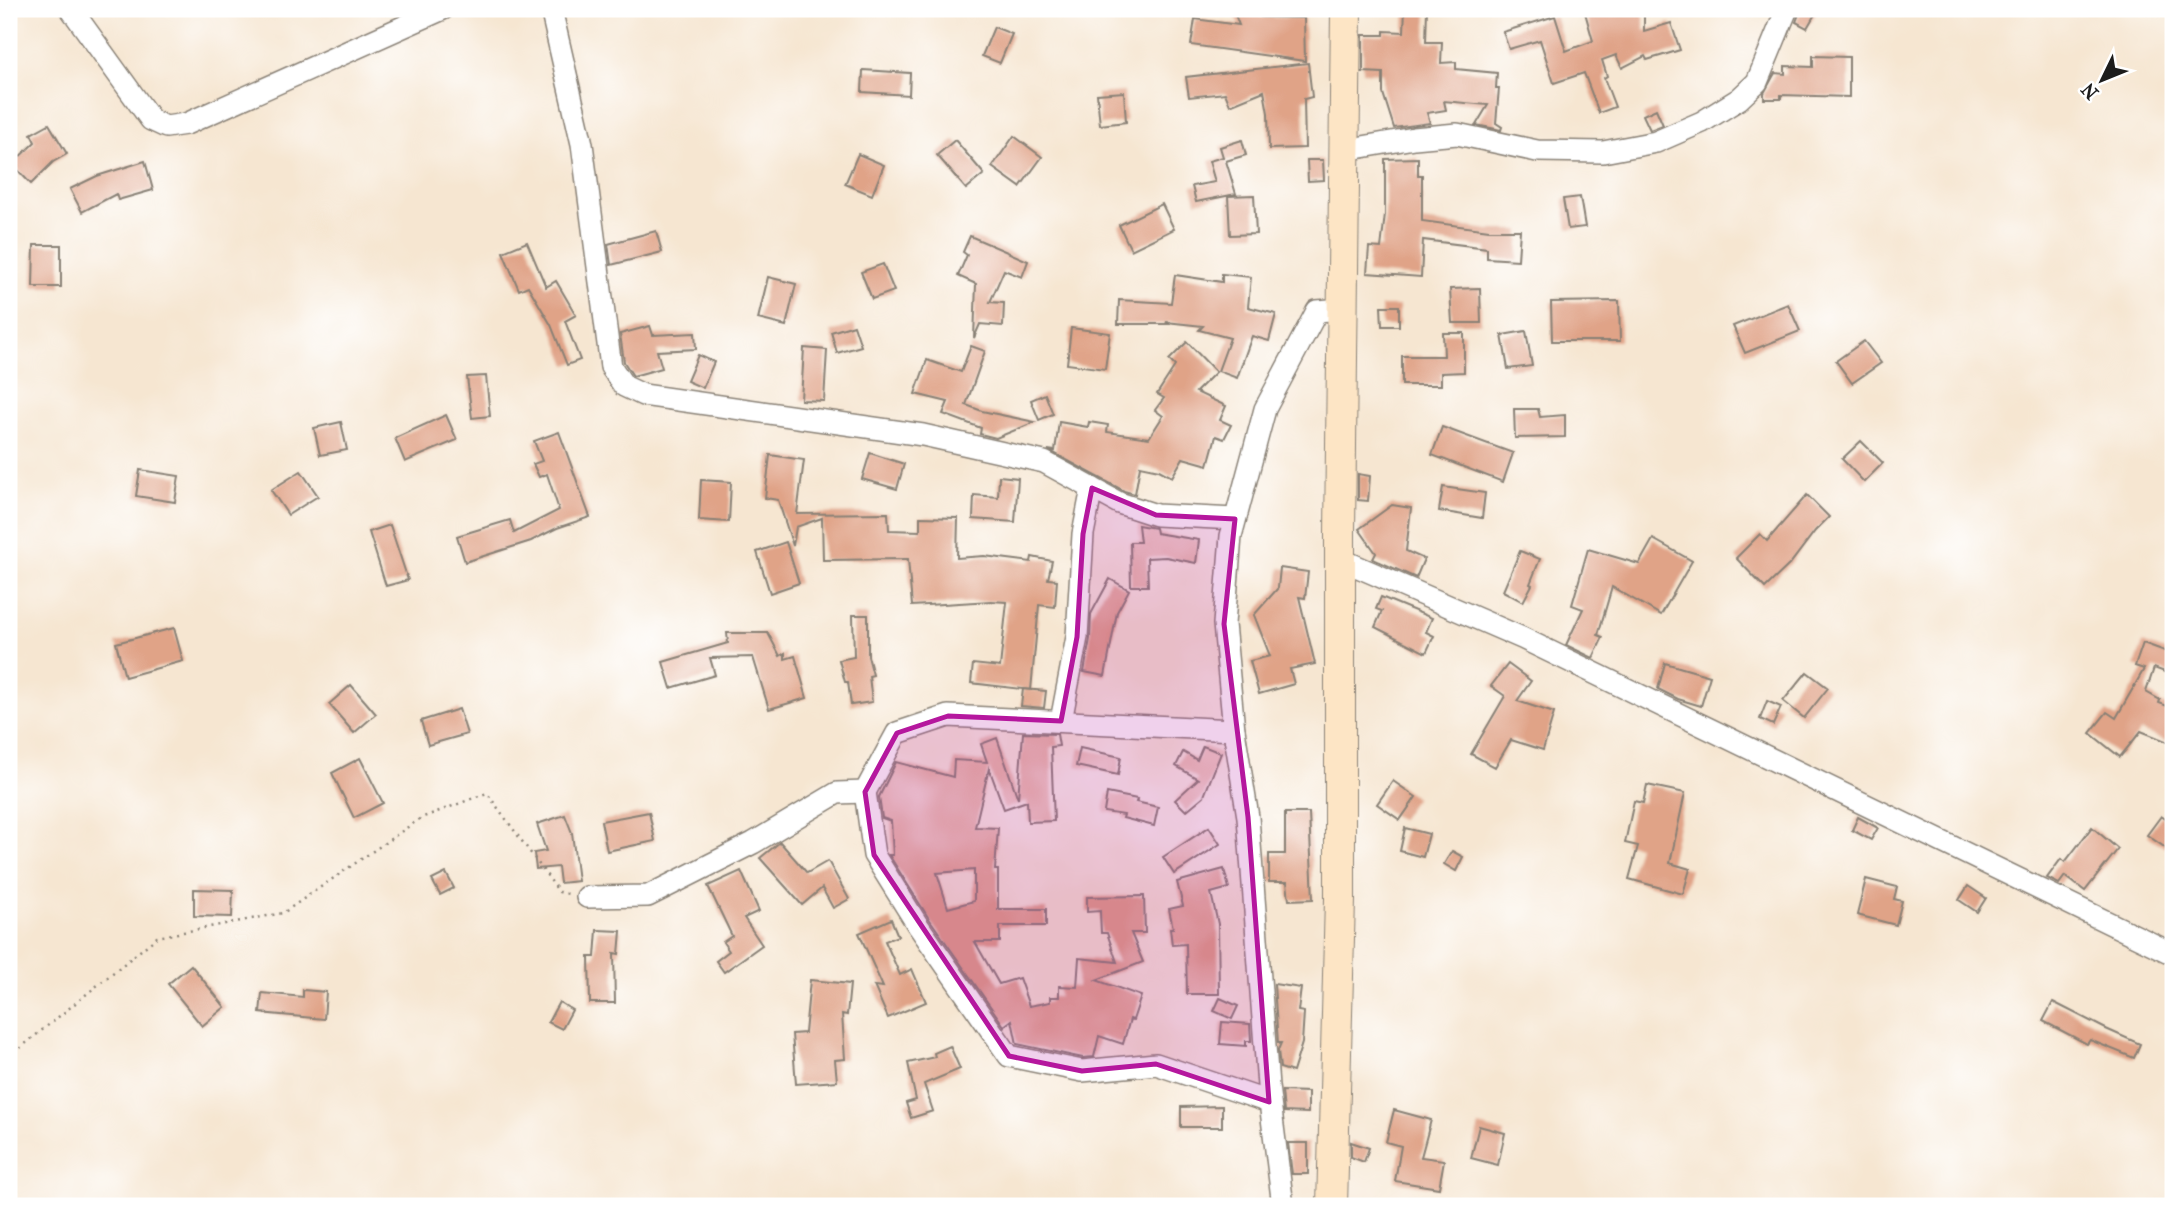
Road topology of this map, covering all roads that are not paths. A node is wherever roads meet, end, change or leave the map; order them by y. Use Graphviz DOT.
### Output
graph roads {
  1 [pos="71,9"];
  2 [pos="443,9"];
  3 [pos="551,9"];
  4 [pos="1346,9"];
  5 [pos="1787,9"];
  6 [pos="1345,150"];
  7 [pos="1343,309"];
  8 [pos="1092,488"];
  9 [pos="1235,519"];
  10 [pos="1340,559"];
  11 [pos="1061,721"];
  12 [pos="1234,730"];
  13 [pos="864,792"];
  14 [pos="587,897"];
  15 [pos="2173,954"];
  16 [pos="1269,1102"];
  17 [pos="1283,1206"];
  18 [pos="1332,1206"];
  1 -- 2 [label="street"];
  3 -- 8 [label="street"];
  4 -- 6 [label="street"];
  5 -- 6 [label="street"];
  6 -- 7 [label="street"];
  7 -- 9 [label="street"];
  7 -- 10 [label="street"];
  8 -- 9 [label="street"];
  8 -- 11 [label="street"];
  9 -- 12 [label="street"];
  10 -- 15 [label="street"];
  10 -- 18 [label="street"];
  11 -- 12 [label="street"];
  11 -- 13 [label="street"];
  12 -- 16 [label="street"];
  13 -- 14 [label="street"];
  13 -- 16 [label="street"];
  16 -- 17 [label="street"];
}
